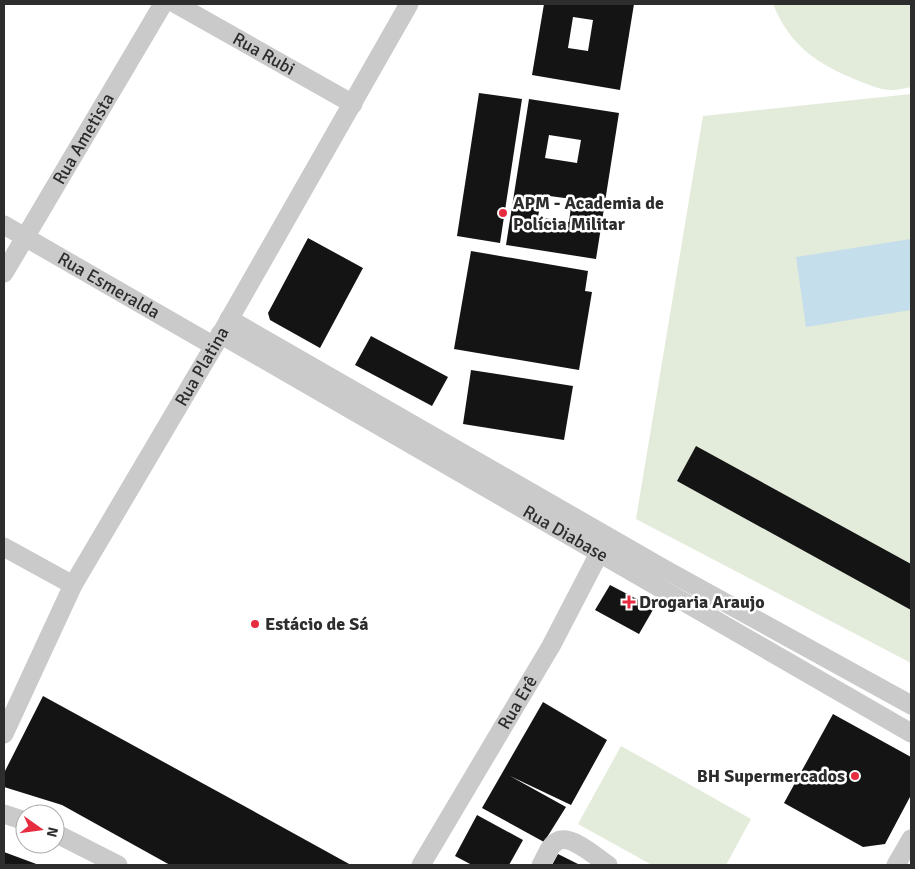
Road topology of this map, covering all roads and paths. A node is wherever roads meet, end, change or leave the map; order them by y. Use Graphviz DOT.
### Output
graph roads {
  1 [pos="163,4"];
  2 [pos="176,4"];
  3 [pos="410,4"];
  4 [pos="352,104"];
  5 [pos="4,225"];
  6 [pos="24,236"];
  7 [pos="4,273"];
  8 [pos="221,333"];
  9 [pos="608,536"];
  10 [pos="4,547"];
  11 [pos="599,554"];
  12 [pos="73,585"];
  13 [pos="911,705"];
  14 [pos="911,733"];
  15 [pos="4,734"];
  16 [pos="65,838"];
  17 [pos="911,838"];
  18 [pos="118,865"];
  19 [pos="421,865"];
  20 [pos="540,865"];
  21 [pos="608,865"];
  22 [pos="896,865"];
  1 -- 6 [label="street, Rua Ametista"];
  2 -- 4 [label="street, Rua Rubi"];
  3 -- 4 [label="street, Rua Platina"];
  4 -- 8 [label="street, Rua Platina"];
  5 -- 6 [label="street, Rua Esmeralda"];
  6 -- 7 [label="street, Rua Ametista"];
  6 -- 8 [label="street, Rua Esmeralda"];
  8 -- 9 [label="street, Rua Diabase"];
  8 -- 11 [label="street, Rua Diabase"];
  8 -- 12 [label="street, Rua Platina"];
  9 -- 11 [label="street, Rua Erê"];
  9 -- 13 [label="street, Rua Diabase"];
  10 -- 12 [label="street"];
  11 -- 14 [label="street, Rua Diabase"];
  11 -- 19 [label="street, Rua Erê"];
  12 -- 15 [label="street, Rua Platina"];
  16 -- 18 [label="street"];
  17 -- 22 [label="street"];
  20 -- 21 [label="street"];
}
